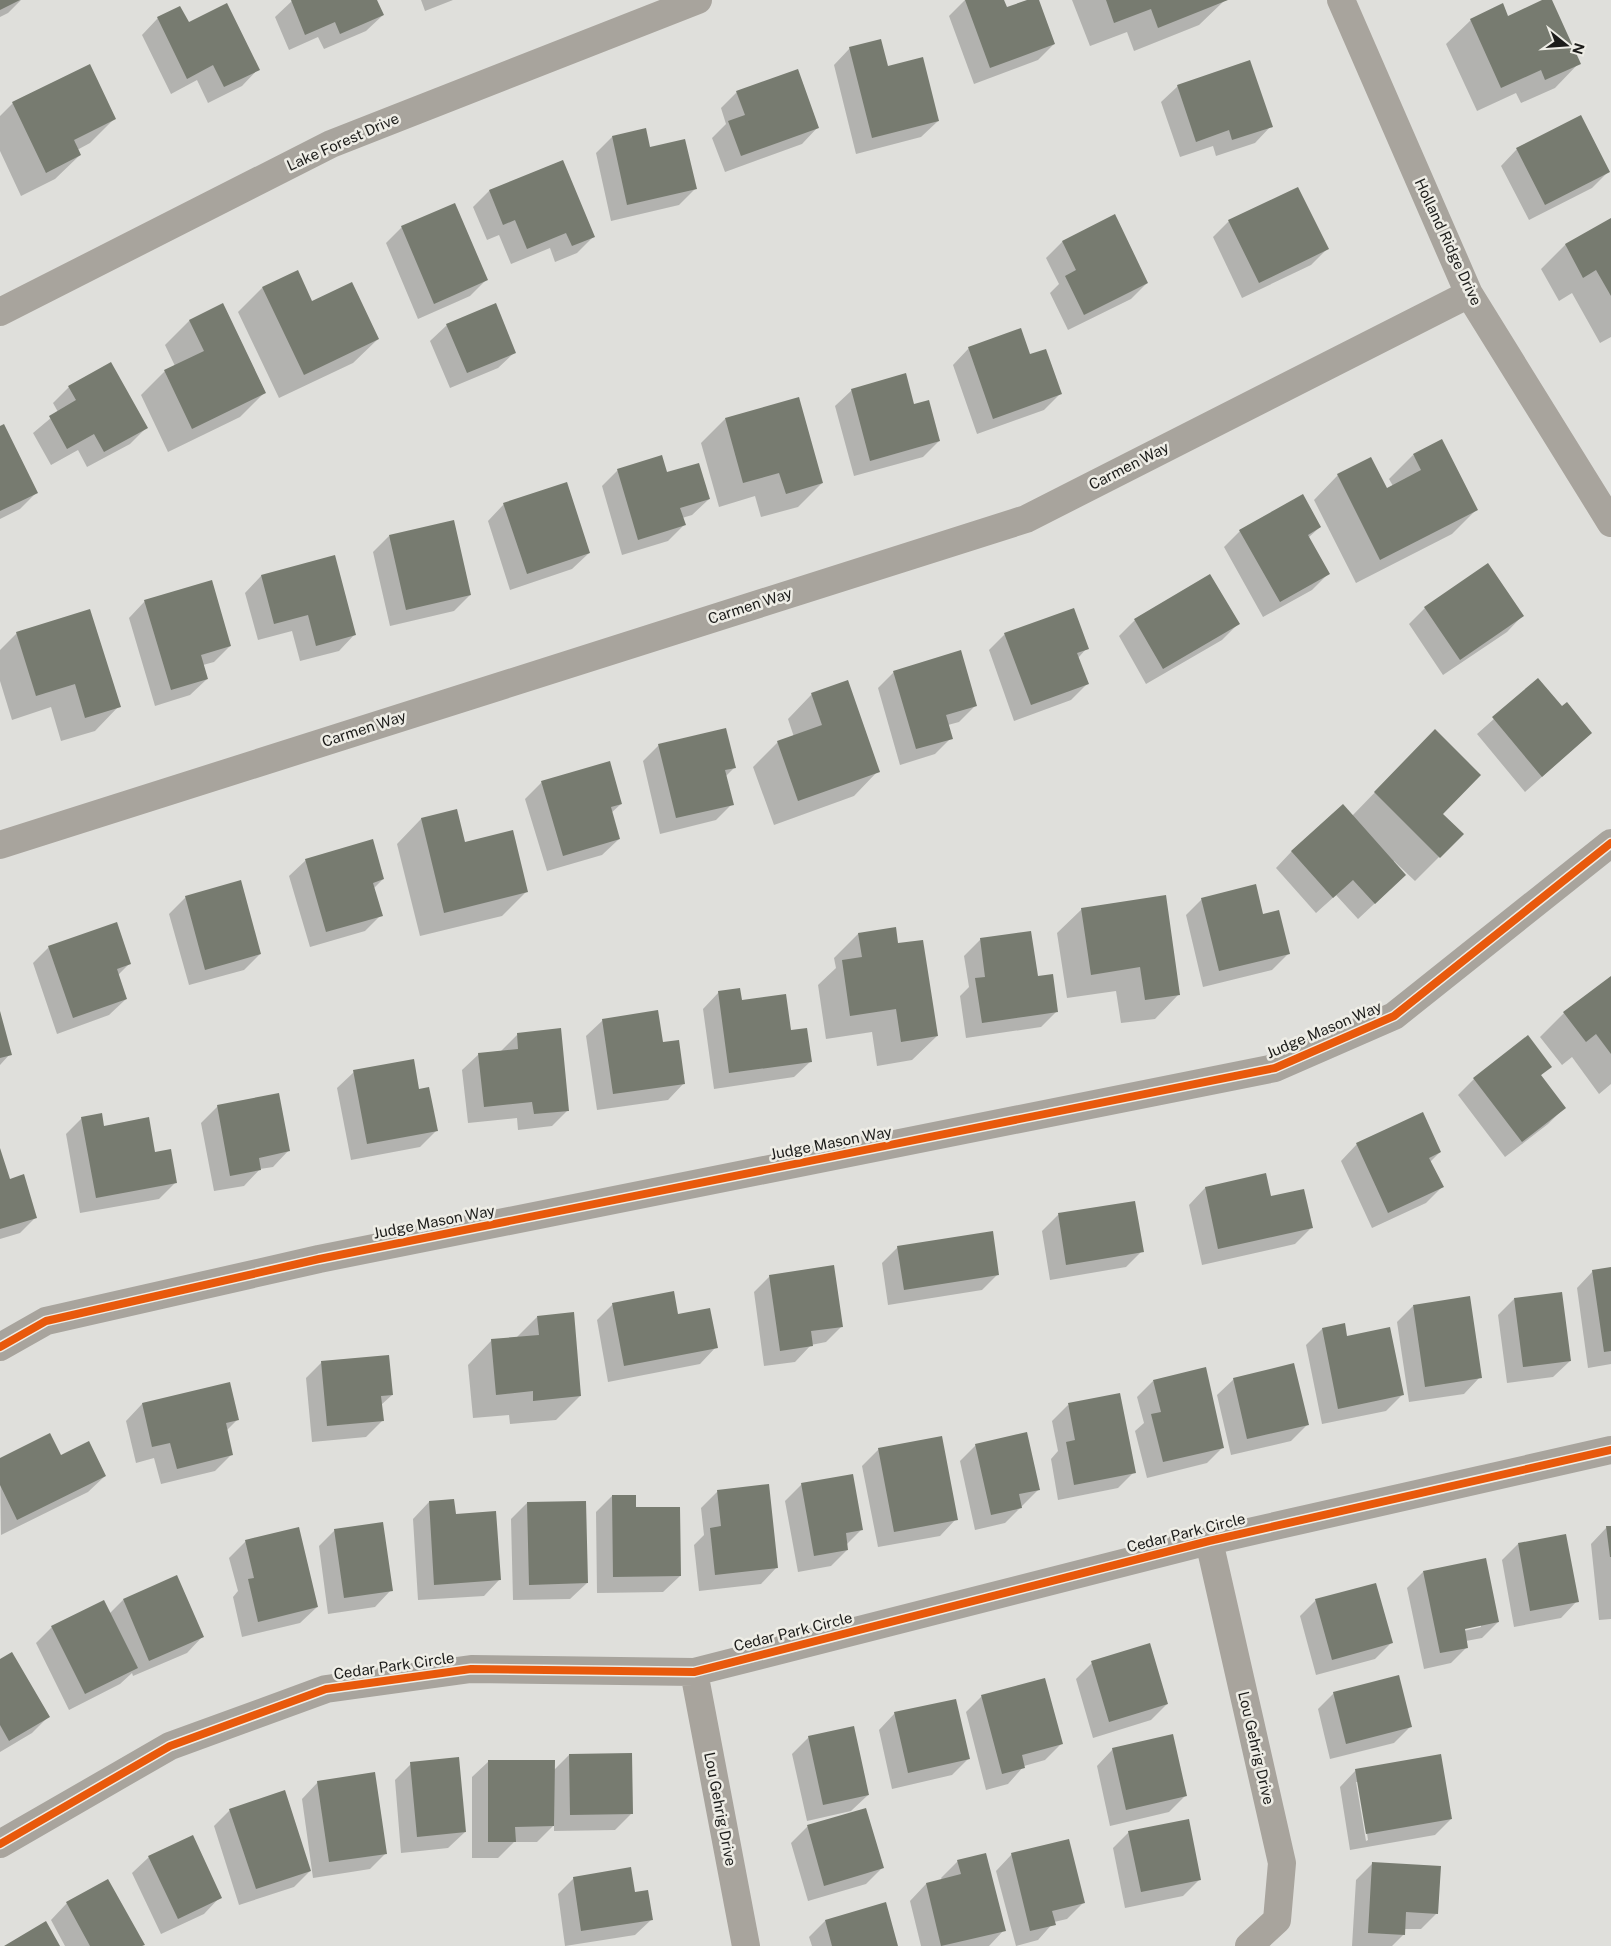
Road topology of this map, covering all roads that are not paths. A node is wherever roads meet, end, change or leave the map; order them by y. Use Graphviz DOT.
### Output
graph roads {
  1 [pos="698,0"];
  2 [pos="1342,0"];
  3 [pos="1469,294"];
  4 [pos="0,312"];
  5 [pos="1611,522"];
  6 [pos="1611,843"];
  7 [pos="0,845"];
  8 [pos="0,1347"];
  9 [pos="1611,1450"];
  10 [pos="1209,1541"];
  11 [pos="694,1672"];
  12 [pos="0,1844"];
  13 [pos="746,1946"];
  14 [pos="1249,1946"];
  1 -- 4 [label="street, Lake Forest Drive"];
  2 -- 3 [label="street, Holland Ridge Drive"];
  3 -- 5 [label="street, Holland Ridge Drive"];
  3 -- 7 [label="street, Carmen Way"];
  6 -- 8 [label="street, Judge Mason Way"];
  9 -- 10 [label="street, Cedar Park Circle"];
  10 -- 11 [label="street, Cedar Park Circle"];
  10 -- 14 [label="street, Lou Gehrig Drive"];
  11 -- 12 [label="street, Cedar Park Circle"];
  11 -- 13 [label="street, Lou Gehrig Drive"];
}
